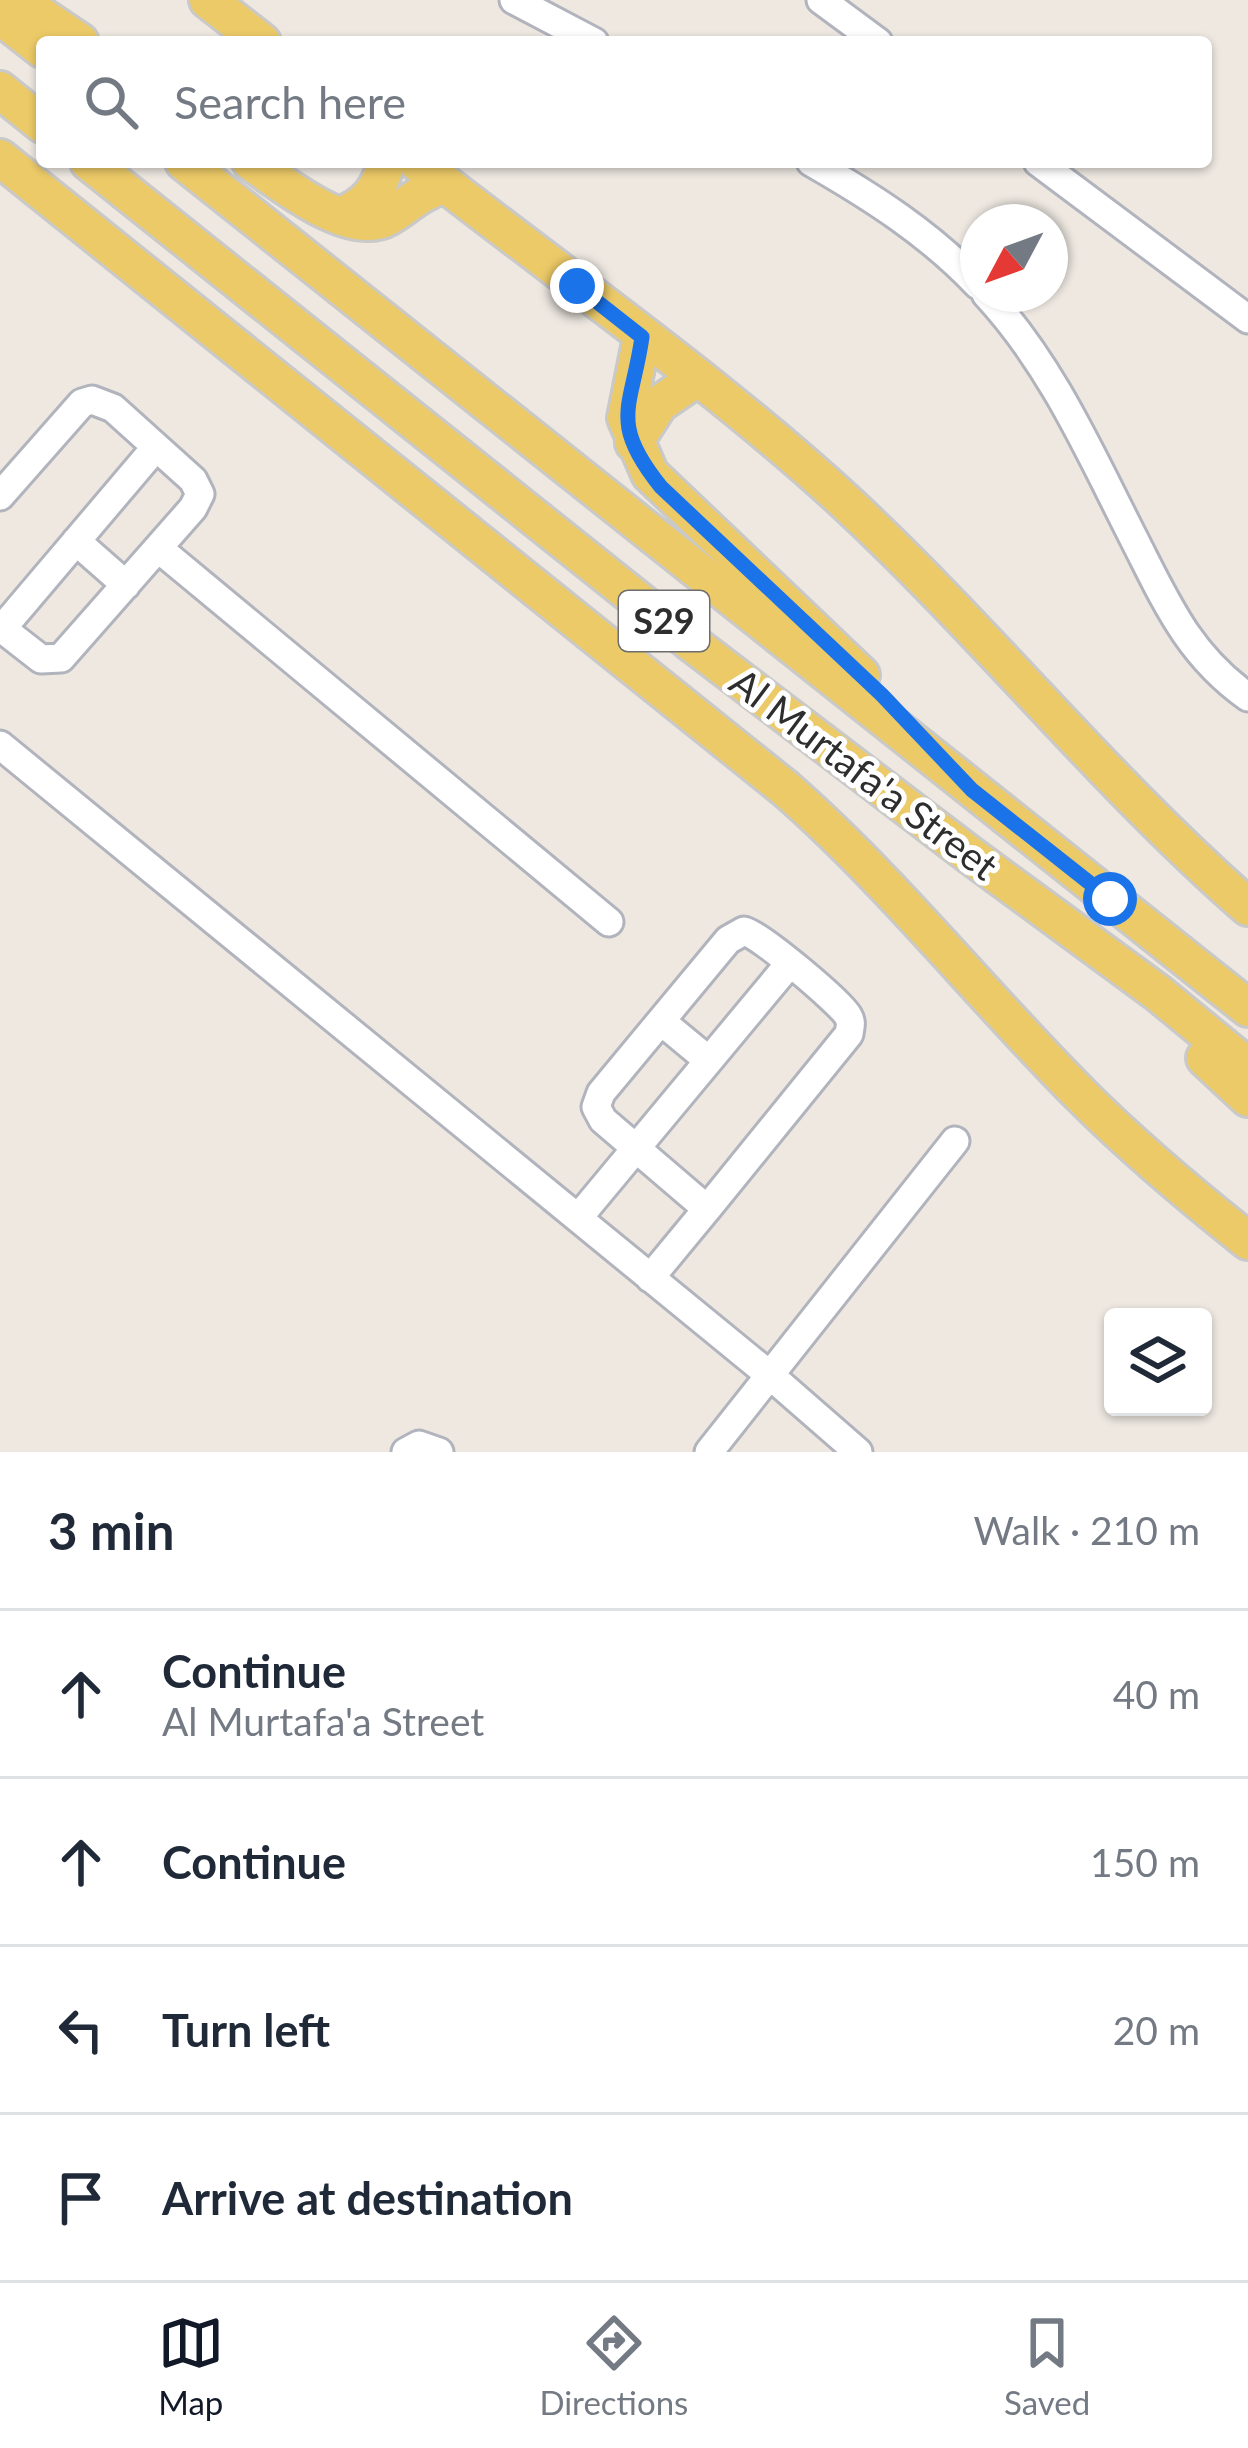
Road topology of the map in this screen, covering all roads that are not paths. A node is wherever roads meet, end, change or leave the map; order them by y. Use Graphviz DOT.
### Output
graph roads {
  1 [pos="18,0"];
  2 [pos="208,0"];
  3 [pos="514,0"];
  4 [pos="821,0"];
  5 [pos="0,16"];
  6 [pos="71,36"];
  7 [pos="254,36"];
  8 [pos="583,36"];
  9 [pos="870,36"];
  10 [pos="36,44"];
  11 [pos="0,90"];
  12 [pos="36,119"];
  13 [pos="0,158"];
  14 [pos="97,168"];
  15 [pos="192,168"];
  16 [pos="261,168"];
  17 [pos="384,168"];
  18 [pos="425,168"];
  19 [pos="821,168"];
  20 [pos="1046,168"];
  21 [pos="446,185"];
  22 [pos="340,216"];
  23 [pos="960,268"];
  24 [pos="1001,312"];
  25 [pos="1248,319"];
  26 [pos="642,337"];
  27 [pos="697,378"];
  28 [pos="634,443"];
  29 [pos="155,447"];
  30 [pos="0,496"];
  31 [pos="76,541"];
  32 [pos="158,548"];
  33 [pos="126,585"];
  34 [pos="1,629"];
  35 [pos="1248,698"];
  36 [pos="0,745"];
  37 [pos="972,790"];
  38 [pos="1248,907"];
  39 [pos="609,922"];
  40 [pos="790,963"];
  41 [pos="1158,993"];
  42 [pos="1248,1008"];
  43 [pos="661,1021"];
  44 [pos="708,1060"];
  45 [pos="1248,1066"];
  46 [pos="1248,1098"];
  47 [pos="955,1141"];
  48 [pos="636,1148"];
  49 [pos="707,1209"];
  50 [pos="578,1218"];
  51 [pos="1248,1241"];
  52 [pos="650,1277"];
  53 [pos="772,1377"];
  54 [pos="406,1452"];
  55 [pos="439,1452"];
  56 [pos="709,1452"];
  57 [pos="858,1452"];
  1 -- 6 [label="main road"];
  2 -- 7 [label="main road"];
  3 -- 8 [label="street"];
  4 -- 9 [label="street"];
  5 -- 10 [label="main road"];
  11 -- 12 [label="main road"];
  13 -- 51 [label="main road"];
  14 -- 41 [label="main road, Al Murtafa'a Street / S29"];
  15 -- 37 [label="main road, Al Murtafa'a Street / S29"];
  16 -- 22 [label="main road"];
  17 -- 22 [label="main road"];
  18 -- 21 [label="main road"];
  19 -- 23 [label="street"];
  20 -- 25 [label="street"];
  21 -- 22 [label="main road"];
  21 -- 26 [label="main road"];
  24 -- 35 [label="street"];
  26 -- 27 [label="main road"];
  26 -- 28 [label="main road"];
  27 -- 28 [label="main road"];
  27 -- 38 [label="main road"];
  28 -- 37 [label="main road"];
  29 -- 30 [label="street"];
  29 -- 31 [label="street"];
  29 -- 32 [label="street"];
  31 -- 33 [label="street"];
  31 -- 34 [label="street"];
  32 -- 33 [label="street"];
  32 -- 39 [label="street"];
  33 -- 34 [label="street"];
  36 -- 50 [label="street"];
  37 -- 42 [label="main road, Al Murtafa'a Street / S29"];
  40 -- 43 [label="street"];
  40 -- 44 [label="street"];
  40 -- 49 [label="street"];
  41 -- 45 [label="main road, Al Murtafa'a Street / S29"];
  41 -- 46 [label="main road"];
  43 -- 44 [label="street"];
  43 -- 48 [label="street"];
  44 -- 48 [label="street"];
  47 -- 53 [label="street"];
  48 -- 49 [label="street"];
  48 -- 50 [label="street"];
  49 -- 52 [label="street"];
  50 -- 52 [label="street"];
  52 -- 53 [label="street"];
  53 -- 56 [label="street"];
  53 -- 57 [label="street"];
  54 -- 55 [label="street"];
}
